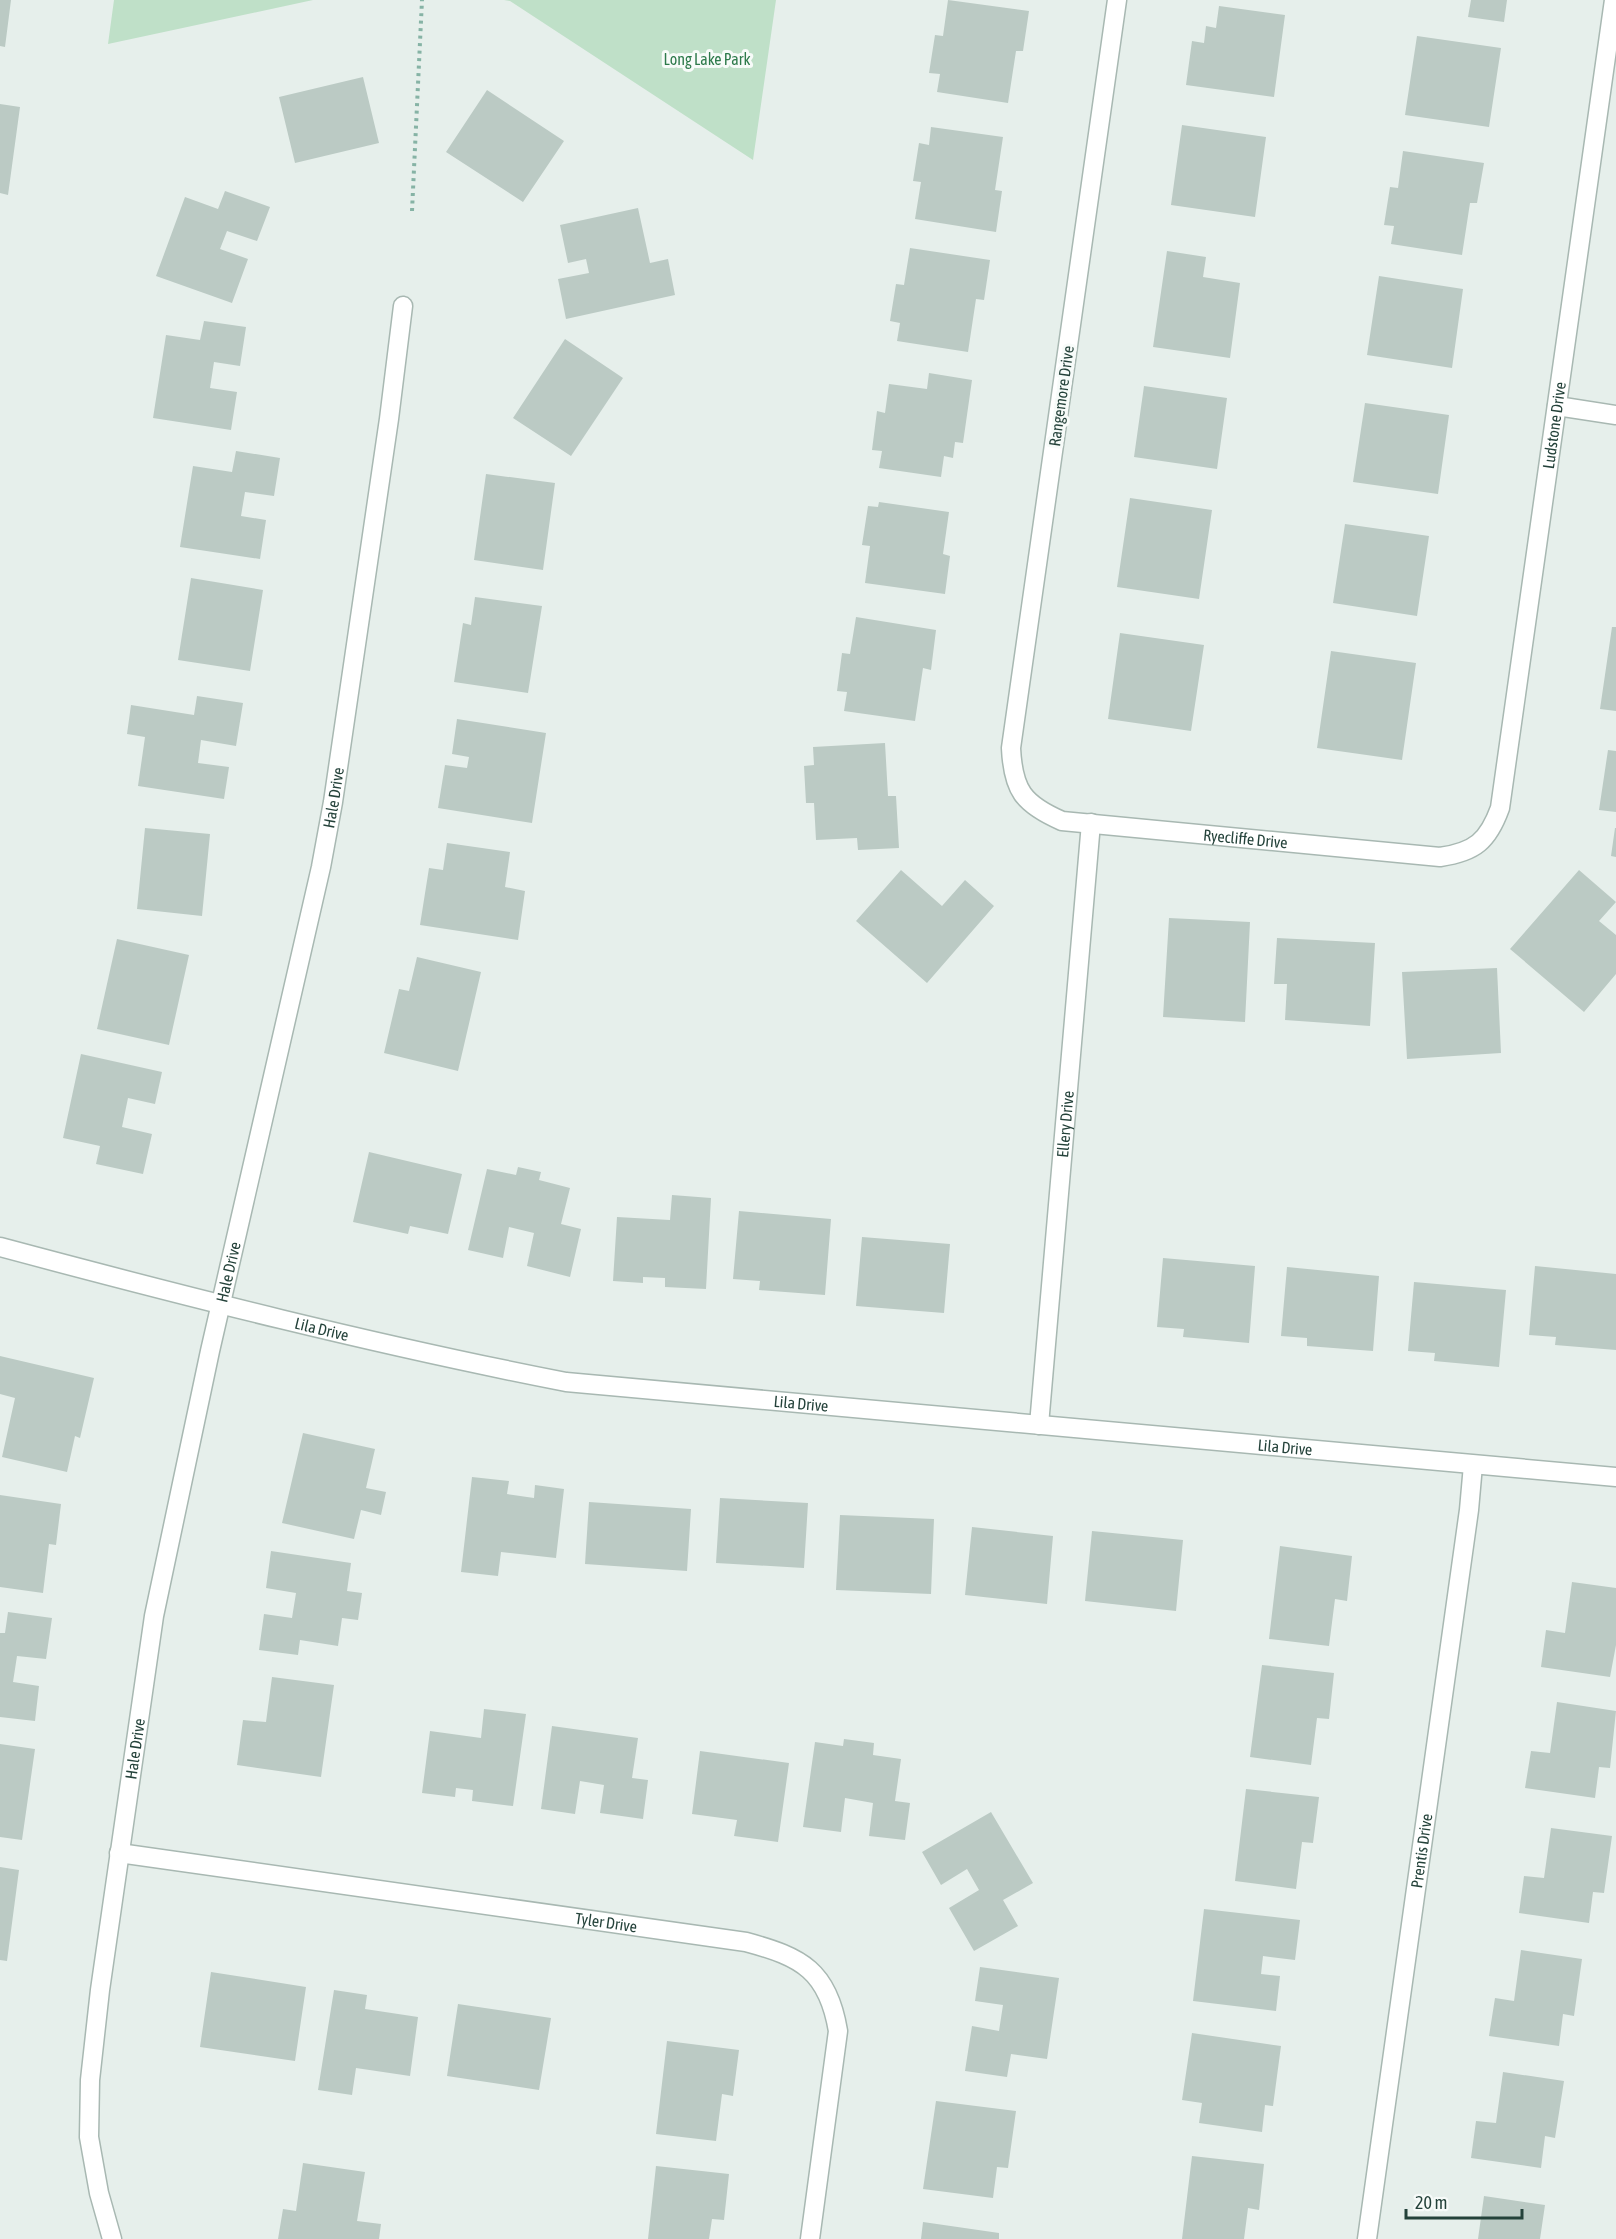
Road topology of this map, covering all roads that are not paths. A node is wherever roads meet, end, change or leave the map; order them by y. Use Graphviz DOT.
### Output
graph roads {
  1 [pos="1117,0"];
  2 [pos="1614,0"];
  3 [pos="403,306"];
  4 [pos="1557,406"];
  5 [pos="1616,415"];
  6 [pos="1019,791"];
  7 [pos="1091,824"];
  8 [pos="1479,843"];
  9 [pos="0,1247"];
  10 [pos="222,1304"];
  11 [pos="1039,1425"];
  12 [pos="1473,1465"];
  13 [pos="1616,1477"];
  14 [pos="119,1853"];
  15 [pos="112,2239"];
  16 [pos="810,2239"];
  17 [pos="1367,2239"];
  1 -- 6 [label="street, Rangemore Drive"];
  2 -- 4 [label="street, Ludstone Drive"];
  3 -- 10 [label="street, Hale Drive"];
  4 -- 5 [label="street"];
  4 -- 8 [label="street, Ludstone Drive"];
  6 -- 7 [label="street, Ryecliffe Drive"];
  7 -- 8 [label="street, Ryecliffe Drive"];
  7 -- 11 [label="street, Ellery Drive"];
  9 -- 10 [label="street, Lila Drive"];
  10 -- 11 [label="street, Lila Drive"];
  10 -- 14 [label="street, Hale Drive"];
  11 -- 12 [label="street, Lila Drive"];
  12 -- 13 [label="street, Lila Drive"];
  12 -- 17 [label="street, Prentis Drive"];
  14 -- 15 [label="street, Hale Drive"];
  14 -- 16 [label="street, Tyler Drive"];
}
